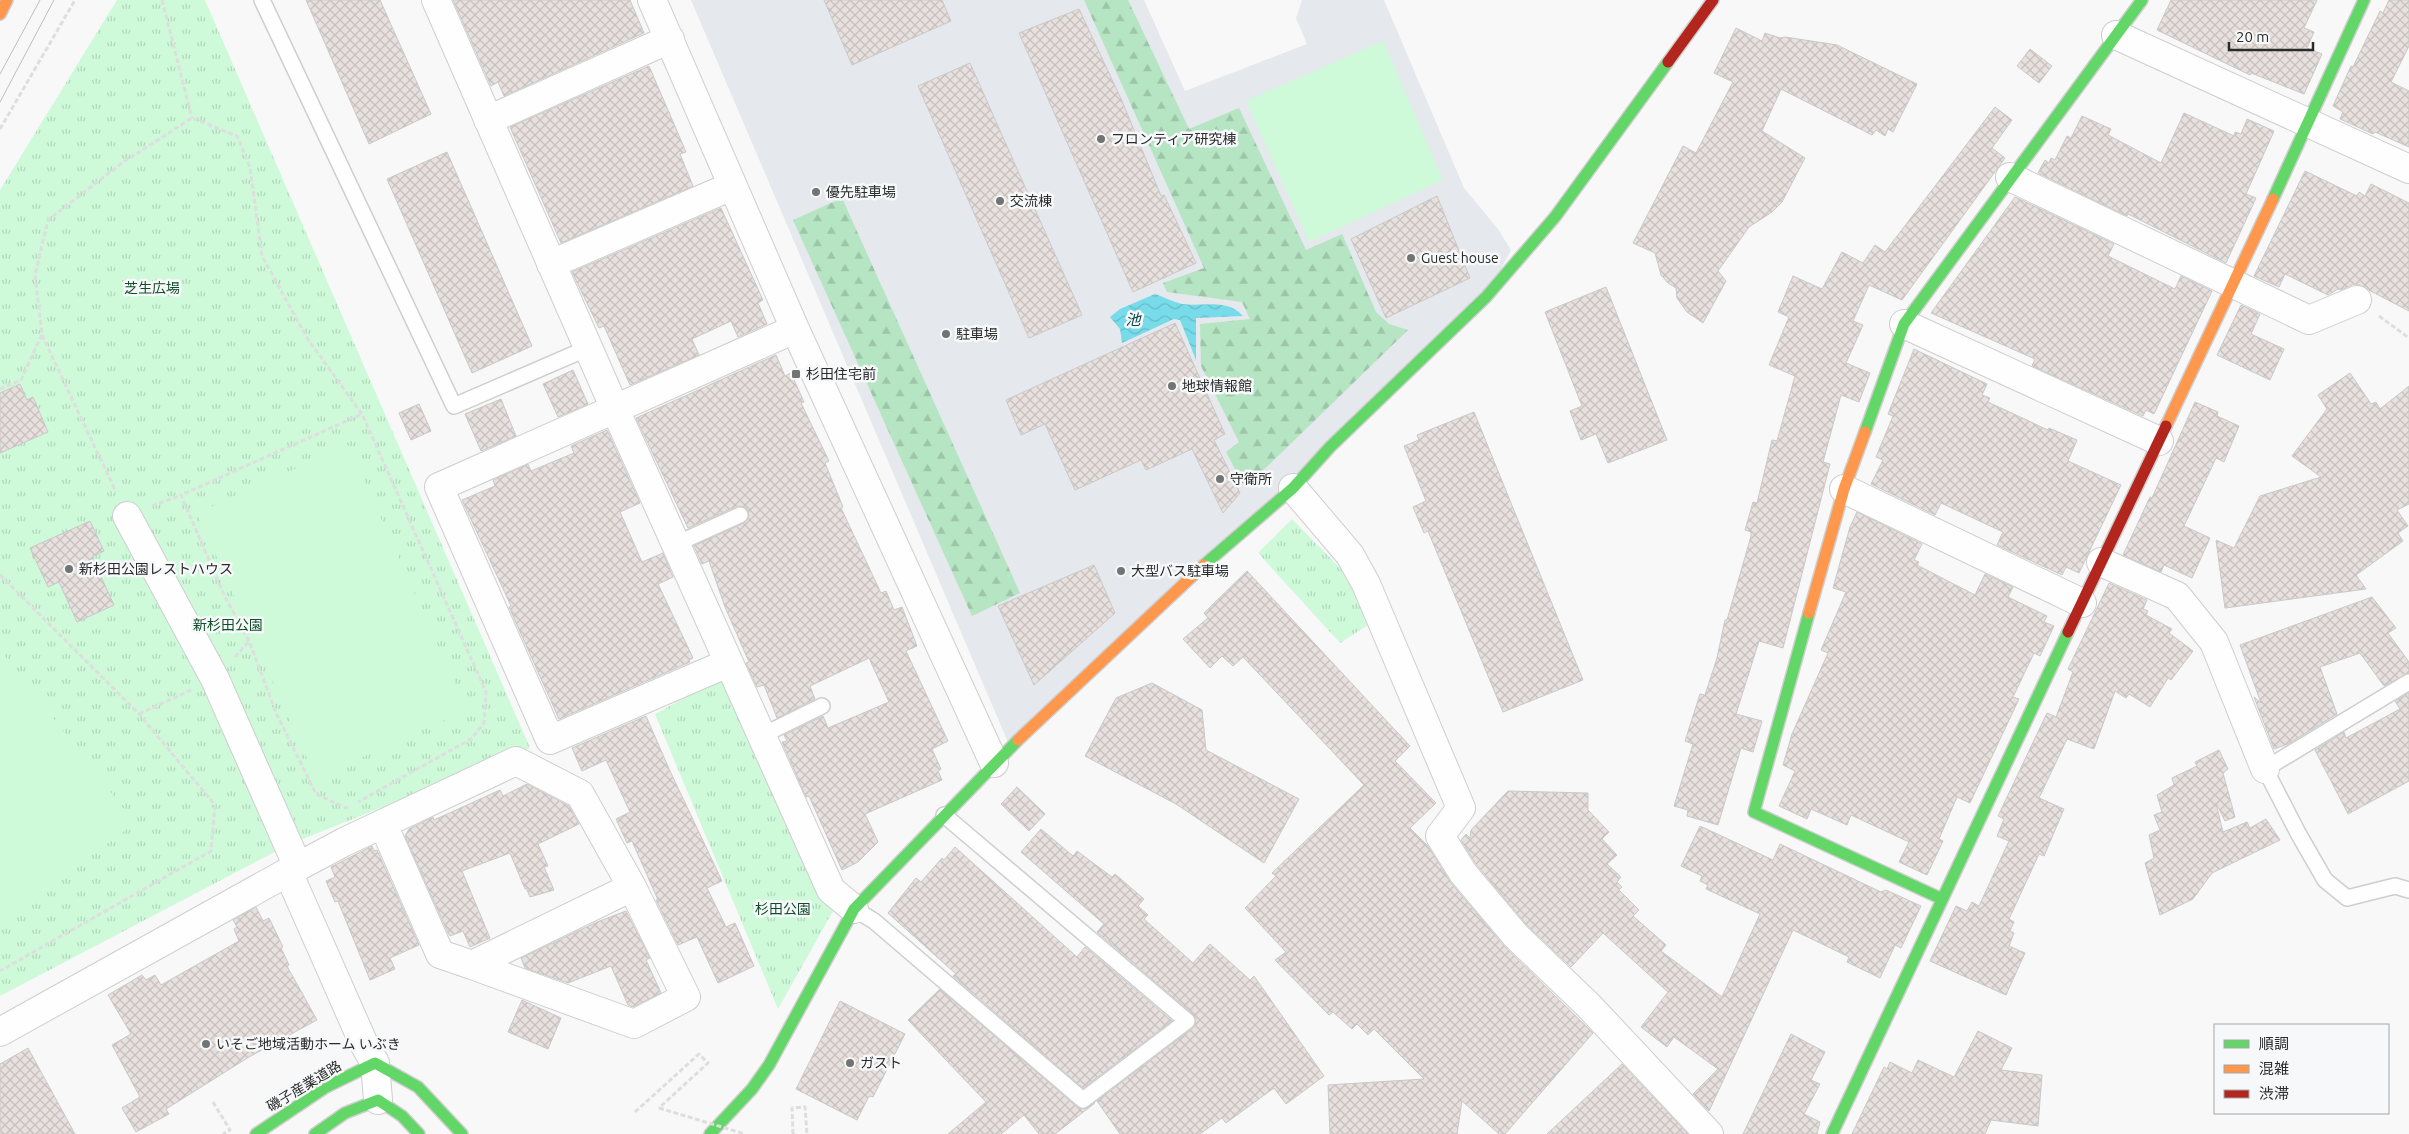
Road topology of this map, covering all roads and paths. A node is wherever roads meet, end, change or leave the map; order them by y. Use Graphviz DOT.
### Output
graph roads {
  1 [pos="7,0"];
  2 [pos="75,0"];
  3 [pos="162,0"];
  4 [pos="262,0"];
  5 [pos="436,0"];
  6 [pos="652,0"];
  7 [pos="1713,0"];
  8 [pos="2142,0"];
  9 [pos="2364,0"];
  10 [pos="0,14"];
  11 [pos="2116,35"];
  12 [pos="670,39"];
  13 [pos="192,118"];
  14 [pos="488,120"];
  15 [pos="2309,122"];
  16 [pos="0,128"];
  17 [pos="2409,169"];
  18 [pos="2010,177"];
  19 [pos="732,186"];
  20 [pos="552,264"];
  21 [pos="2233,284"];
  22 [pos="2357,300"];
  23 [pos="1904,324"];
  24 [pos="794,329"];
  25 [pos="42,334"];
  26 [pos="2409,338"];
  27 [pos="588,348"];
  28 [pos="0,389"];
  29 [pos="615,409"];
  30 [pos="362,414"];
  31 [pos="2160,441"];
  32 [pos="1294,488"];
  33 [pos="1844,489"];
  34 [pos="181,495"];
  35 [pos="740,515"];
  36 [pos="127,516"];
  37 [pos="676,544"];
  38 [pos="2101,562"];
  39 [pos="0,575"];
  40 [pos="2082,603"];
  41 [pos="728,663"];
  42 [pos="2409,682"];
  43 [pos="822,706"];
  44 [pos="761,736"];
  45 [pos="994,764"];
  46 [pos="2265,769"];
  47 [pos="944,815"];
  48 [pos="383,824"];
  49 [pos="293,870"];
  50 [pos="632,887"];
  51 [pos="2409,890"];
  52 [pos="1940,898"];
  53 [pos="854,909"];
  54 [pos="472,964"];
  55 [pos="0,971"];
  56 [pos="0,1032"];
  57 [pos="375,1063"];
  58 [pos="378,1100"];
  59 [pos="213,1102"];
  60 [pos="635,1112"];
  61 [pos="230,1130"];
  62 [pos="256,1134"];
  63 [pos="315,1134"];
  64 [pos="419,1134"];
  65 [pos="462,1134"];
  66 [pos="710,1134"];
  67 [pos="744,1134"];
  68 [pos="793,1134"];
  69 [pos="807,1134"];
  70 [pos="1709,1134"];
  71 [pos="1832,1134"];
  1 -- 10 [label="main road"];
  2 -- 16 [label="path"];
  3 -- 13 [label="path"];
  4 -- 27 [label="lane"];
  5 -- 14 [label="street"];
  6 -- 12 [label="street"];
  7 -- 32 [label="main road"];
  8 -- 11 [label="main road"];
  9 -- 15 [label="main road"];
  11 -- 15 [label="street"];
  11 -- 18 [label="main road"];
  12 -- 14 [label="street"];
  12 -- 19 [label="street"];
  13 -- 25 [label="path"];
  13 -- 30 [label="path"];
  14 -- 20 [label="street"];
  15 -- 17 [label="street"];
  15 -- 21 [label="main road"];
  18 -- 21 [label="street"];
  18 -- 23 [label="main road"];
  19 -- 20 [label="street"];
  19 -- 24 [label="street"];
  20 -- 27 [label="street"];
  21 -- 22 [label="street"];
  21 -- 31 [label="main road"];
  22 -- 26 [label="path"];
  23 -- 31 [label="street"];
  23 -- 33 [label="main road"];
  24 -- 29 [label="street"];
  24 -- 45 [label="street"];
  25 -- 28 [label="path"];
  25 -- 36 [label="path"];
  27 -- 29 [label="street"];
  29 -- 37 [label="street"];
  29 -- 41 [label="street"];
  30 -- 34 [label="path"];
  30 -- 34 [label="path"];
  31 -- 38 [label="main road"];
  32 -- 45 [label="main road"];
  32 -- 70 [label="street"];
  33 -- 40 [label="street"];
  33 -- 52 [label="main road"];
  34 -- 36 [label="path"];
  35 -- 37 [label="lane"];
  36 -- 49 [label="street"];
  37 -- 41 [label="street"];
  38 -- 40 [label="main road"];
  38 -- 46 [label="street"];
  39 -- 55 [label="path"];
  40 -- 52 [label="main road"];
  41 -- 44 [label="street"];
  42 -- 46 [label="lane"];
  43 -- 44 [label="lane"];
  44 -- 53 [label="street"];
  45 -- 47 [label="main road"];
  46 -- 51 [label="lane"];
  47 -- 53 [label="main road"];
  47 -- 53 [label="lane"];
  48 -- 49 [label="street"];
  48 -- 50 [label="street"];
  48 -- 54 [label="street"];
  49 -- 56 [label="street"];
  49 -- 57 [label="street"];
  50 -- 54 [label="street"];
  50 -- 54 [label="street"];
  52 -- 71 [label="main road"];
  53 -- 66 [label="main road"];
  57 -- 58 [label="street"];
  57 -- 62 [label="main road, 磯子産業道路"];
  57 -- 65 [label="main road"];
  58 -- 63 [label="main road"];
  58 -- 64 [label="main road"];
  59 -- 61 [label="path"];
  60 -- 67 [label="path, bridge"];
  68 -- 69 [label="path"];
}
